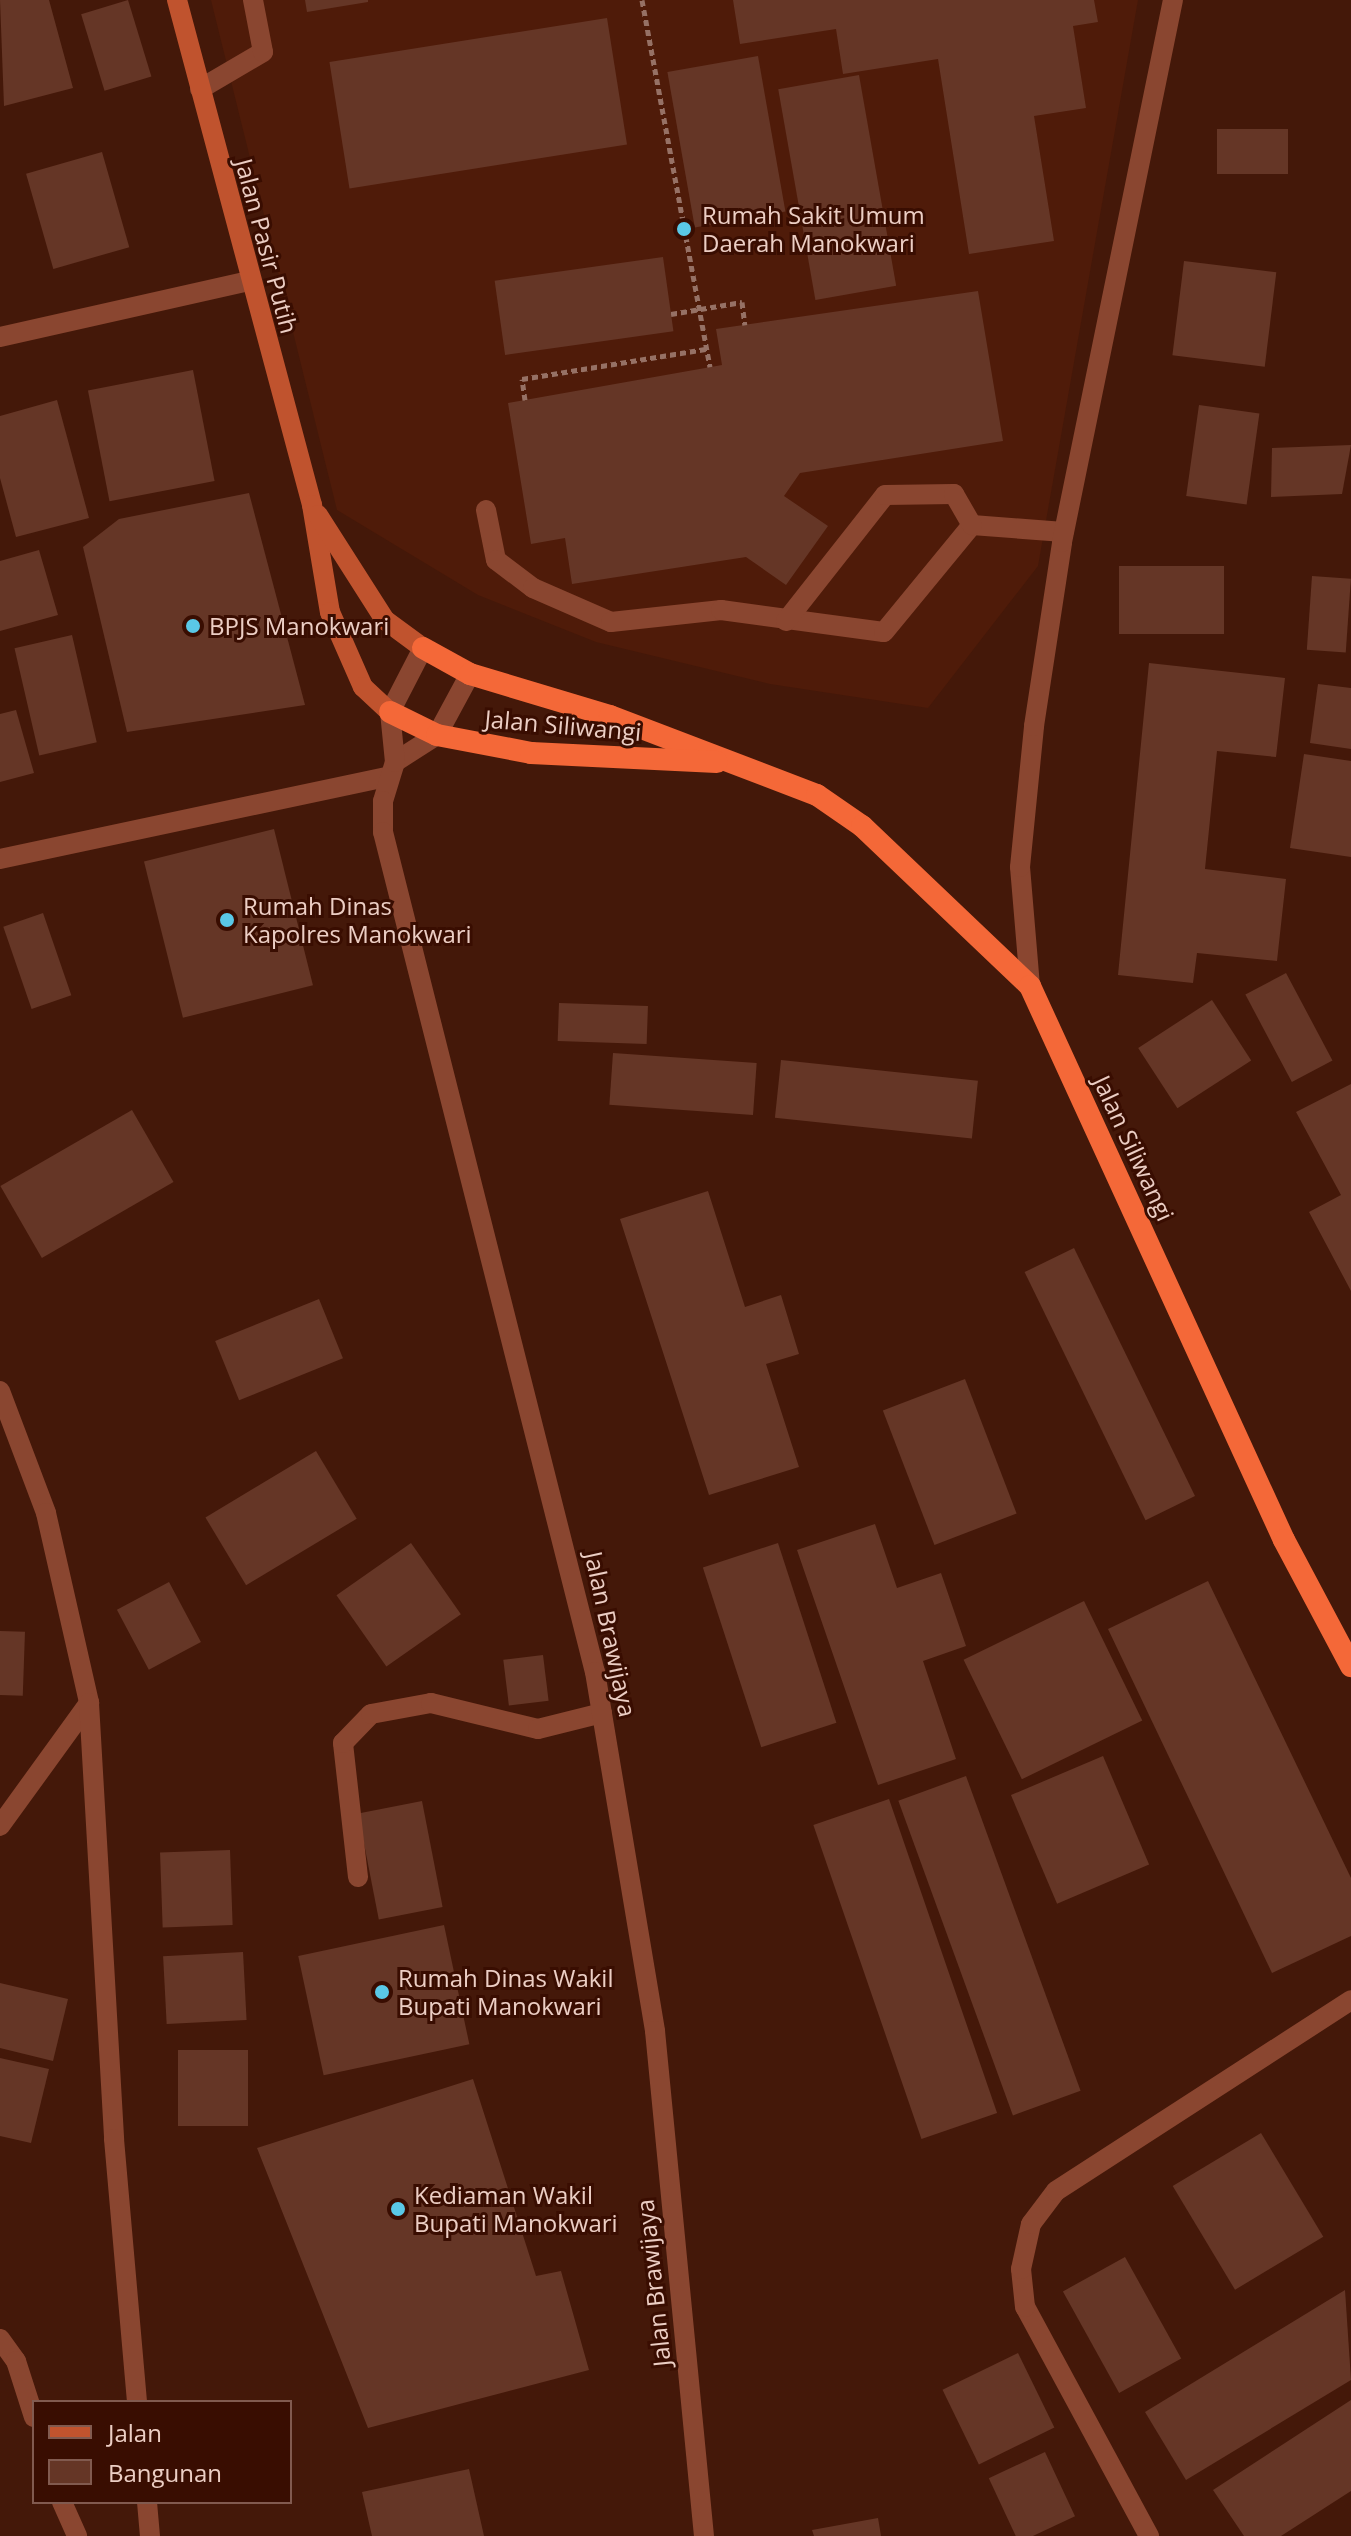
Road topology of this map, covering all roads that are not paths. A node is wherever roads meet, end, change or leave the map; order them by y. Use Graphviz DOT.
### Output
graph roads {
  1 [pos="177,0"];
  2 [pos="253,0"];
  3 [pos="1173,0"];
  4 [pos="200,89"];
  5 [pos="248,281"];
  6 [pos="0,337"];
  7 [pos="312,505"];
  8 [pos="486,510"];
  9 [pos="972,525"];
  10 [pos="1064,532"];
  11 [pos="786,621"];
  12 [pos="423,648"];
  13 [pos="470,674"];
  14 [pos="390,712"];
  15 [pos="437,735"];
  16 [pos="738,763"];
  17 [pos="391,770"];
  18 [pos="0,859"];
  19 [pos="1030,986"];
  20 [pos="0,1391"];
  21 [pos="1351,1666"];
  22 [pos="89,1703"];
  23 [pos="602,1713"];
  24 [pos="0,1826"];
  25 [pos="358,1877"];
  26 [pos="1351,2000"];
  27 [pos="0,2339"];
  28 [pos="137,2400"];
  29 [pos="32,2411"];
  30 [pos="63,2504"];
  31 [pos="147,2504"];
  32 [pos="77,2536"];
  33 [pos="150,2536"];
  34 [pos="704,2536"];
  35 [pos="1149,2536"];
  1 -- 4 [label="main road, Jalan Pasir Putih"];
  2 -- 4 [label="street"];
  3 -- 10 [label="street"];
  4 -- 5 [label="main road, Jalan Pasir Putih"];
  5 -- 6 [label="street"];
  5 -- 7 [label="main road, Jalan Pasir Putih"];
  7 -- 12 [label="main road, Jalan Pasir Putih"];
  7 -- 14 [label="main road, Jalan Pasir Putih"];
  8 -- 11 [label="street"];
  9 -- 10 [label="street"];
  9 -- 11 [label="street"];
  9 -- 11 [label="street"];
  10 -- 19 [label="street"];
  12 -- 13 [label="highway, Jalan Siliwangi"];
  12 -- 14 [label="street"];
  13 -- 15 [label="street"];
  13 -- 16 [label="highway, Jalan Siliwangi"];
  14 -- 15 [label="highway, Jalan Siliwangi"];
  14 -- 17 [label="street, Jalan Brawijaya"];
  15 -- 16 [label="highway, Jalan Siliwangi"];
  15 -- 17 [label="street"];
  16 -- 19 [label="highway, Jalan Siliwangi"];
  17 -- 18 [label="street"];
  17 -- 23 [label="street, Jalan Brawijaya"];
  19 -- 21 [label="highway, Jalan Siliwangi"];
  20 -- 22 [label="street"];
  22 -- 24 [label="street"];
  22 -- 28 [label="street"];
  23 -- 25 [label="street"];
  23 -- 34 [label="street, Jalan Brawijaya"];
  26 -- 35 [label="street"];
  27 -- 29 [label="street"];
  30 -- 32 [label="street"];
  31 -- 33 [label="street"];
}
